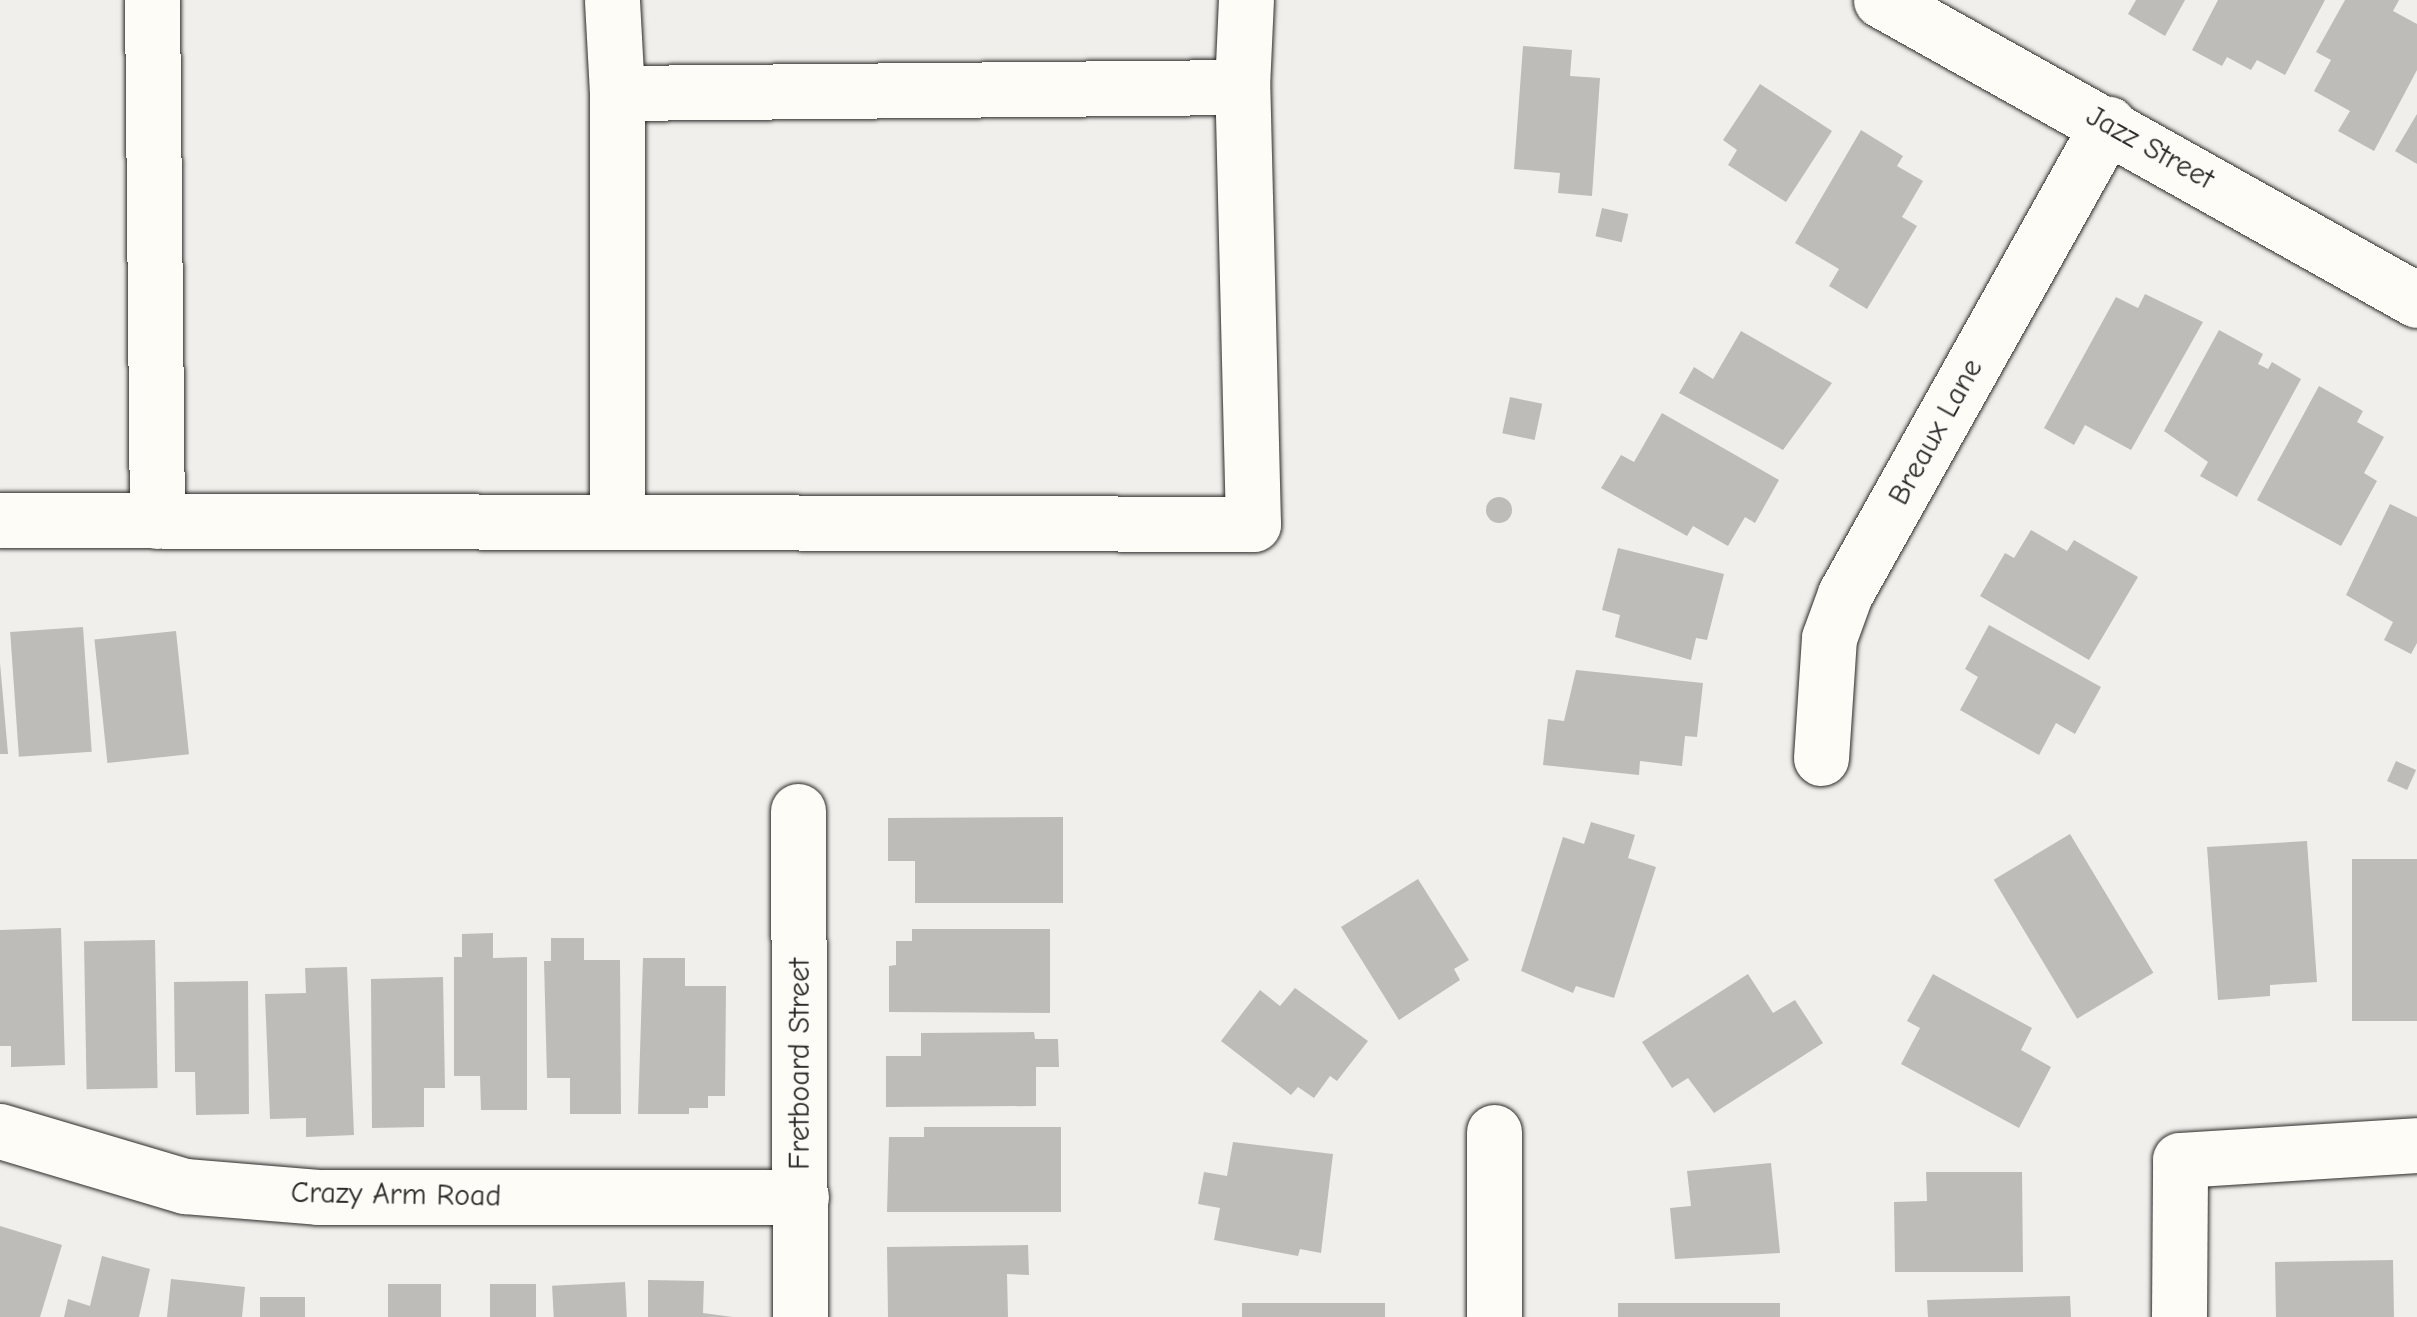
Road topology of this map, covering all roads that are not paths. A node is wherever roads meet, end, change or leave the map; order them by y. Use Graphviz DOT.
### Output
graph roads {
  1 [pos="152,0"];
  2 [pos="612,0"];
  3 [pos="1246,0"];
  4 [pos="1881,0"];
  5 [pos="1242,87"];
  6 [pos="617,93"];
  7 [pos="2108,124"];
  8 [pos="2417,300"];
  9 [pos="0,520"];
  10 [pos="157,521"];
  11 [pos="617,522"];
  12 [pos="1820,758"];
  13 [pos="798,811"];
  14 [pos="0,1131"];
  15 [pos="1494,1132"];
  16 [pos="2417,1144"];
  17 [pos="801,1196"];
  18 [pos="800,1317"];
  19 [pos="1494,1317"];
  20 [pos="2179,1317"];
  1 -- 10 [label="street"];
  2 -- 6 [label="street"];
  3 -- 5 [label="street"];
  4 -- 7 [label="street, Jazz Street"];
  5 -- 6 [label="street"];
  5 -- 11 [label="street"];
  6 -- 11 [label="street"];
  7 -- 8 [label="street, Jazz Street"];
  7 -- 12 [label="street, Breaux Lane"];
  9 -- 10 [label="street"];
  10 -- 11 [label="street"];
  13 -- 17 [label="street, Fretboard Street"];
  14 -- 17 [label="street, Crazy Arm Road"];
  15 -- 19 [label="street"];
  16 -- 20 [label="street"];
  17 -- 18 [label="street, Fretboard Street"];
}
